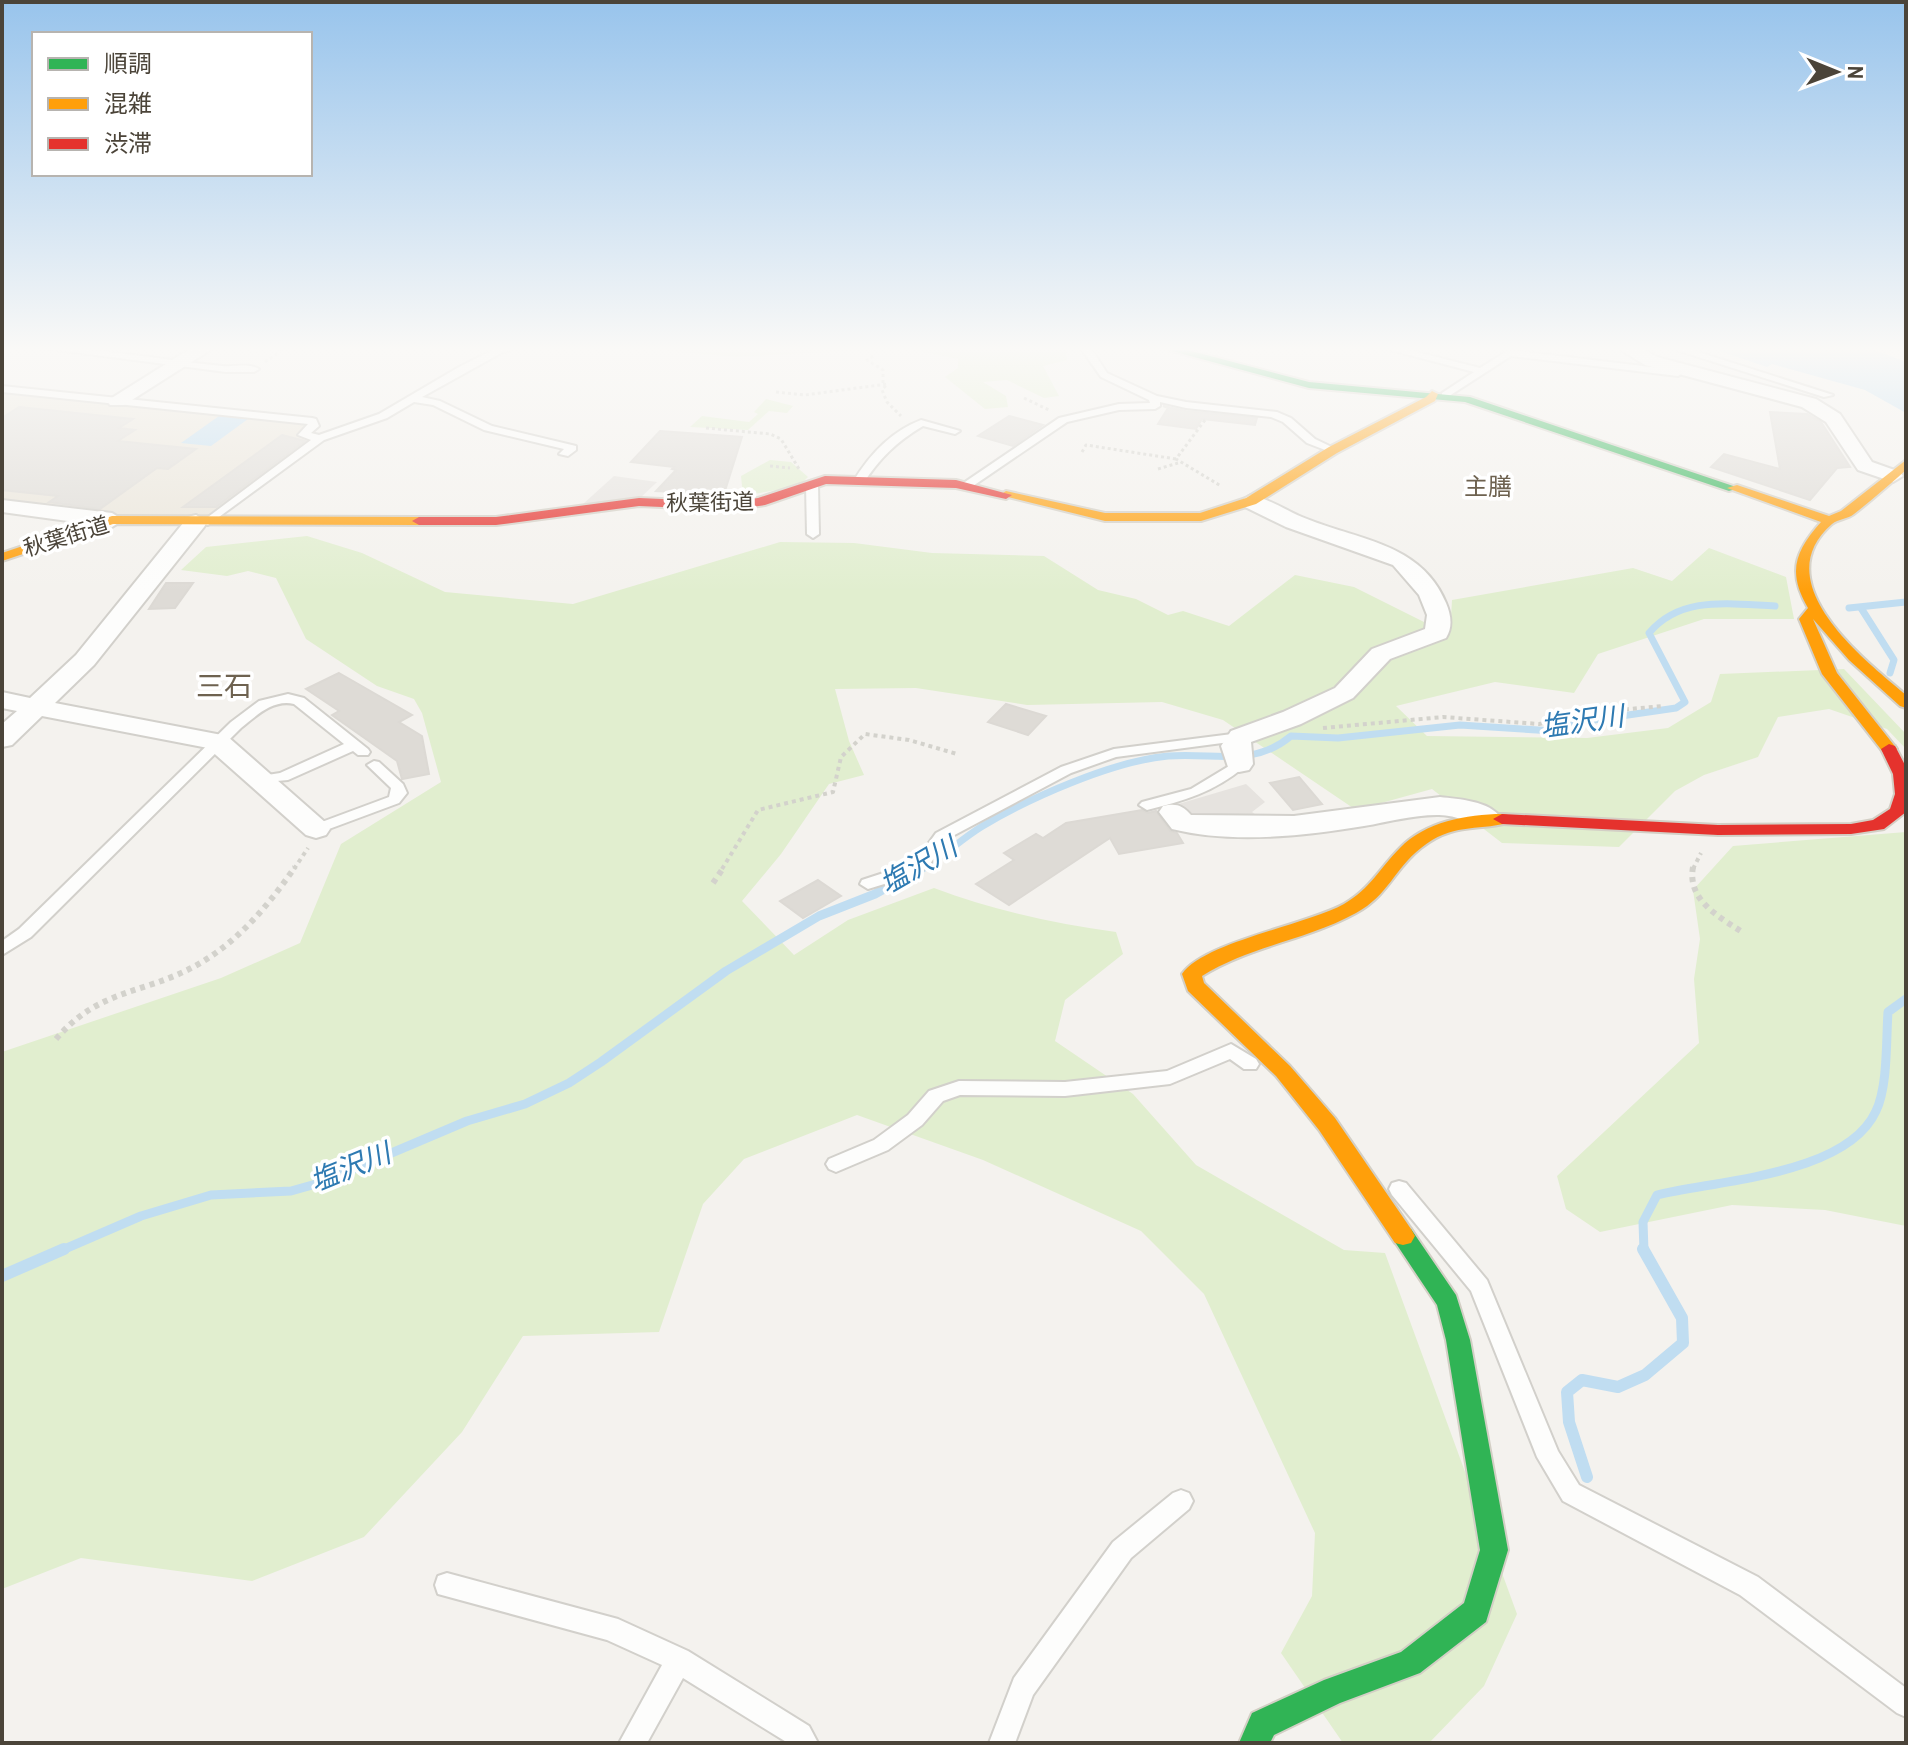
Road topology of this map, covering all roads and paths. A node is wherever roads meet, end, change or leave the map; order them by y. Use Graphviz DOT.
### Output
graph roads {
  1 [pos="311,428"];
  2 [pos="352,428"];
  3 [pos="490,428"];
  4 [pos="711,428"];
  5 [pos="911,428"];
  6 [pos="944,428"];
  7 [pos="1051,428"];
  8 [pos="1200,428"];
  9 [pos="1297,428"];
  10 [pos="1374,428"];
  11 [pos="1558,428"];
  12 [pos="1840,428"];
  13 [pos="955,431"];
  14 [pos="320,438"];
  15 [pos="1333,450"];
  16 [pos="1082,452"];
  17 [pos="564,454"];
  18 [pos="1177,461"];
  19 [pos="1158,469"];
  20 [pos="1899,470"];
  21 [pos="859,482"];
  22 [pos="819,483"];
  23 [pos="966,486"];
  24 [pos="1251,501"];
  25 [pos="2,506"];
  26 [pos="112,520"];
  27 [pos="1829,520"];
  28 [pos="202,522"];
  29 [pos="813,534"];
  30 [pos="2,557"];
  31 [pos="1814,610"];
  32 [pos="2,700"];
  33 [pos="1906,703"];
  34 [pos="1663,706"];
  35 [pos="40,707"];
  36 [pos="1312,728"];
  37 [pos="2,739"];
  38 [pos="217,742"];
  39 [pos="1238,749"];
  40 [pos="957,754"];
  41 [pos="374,765"];
  42 [pos="260,780"];
  43 [pos="1160,808"];
  44 [pos="1487,818"];
  45 [pos="316,829"];
  46 [pos="1718,830"];
  47 [pos="713,883"];
  48 [pos="868,884"];
  49 [pos="1742,932"];
  50 [pos="2,949"];
  51 [pos="56,1039"];
  52 [pos="1283,1071"];
  53 [pos="1327,1124"];
  54 [pos="836,1164"];
  55 [pos="1181,1501"];
  56 [pos="447,1585"];
  57 [pos="679,1660"];
  58 [pos="1906,1704"];
  59 [pos="632,1743"];
  60 [pos="805,1743"];
  61 [pos="1002,1743"];
  62 [pos="1254,1743"];
  1 -- 14 [label="lane"];
  2 -- 14 [label="lane"];
  3 -- 17 [label="lane"];
  4 -- 22 [label="path"];
  5 -- 21 [label="lane"];
  6 -- 13 [label="lane"];
  7 -- 23 [label="lane"];
  8 -- 18 [label="path"];
  9 -- 15 [label="lane"];
  10 -- 15 [label="main road, 秋葉街道"];
  11 -- 27 [label="main road"];
  12 -- 20 [label="street"];
  14 -- 28 [label="lane"];
  15 -- 24 [label="main road, 秋葉街道"];
  16 -- 18 [label="path"];
  18 -- 19 [label="path"];
  18 -- 24 [label="path"];
  20 -- 27 [label="main road"];
  21 -- 22 [label="main road, 秋葉街道"];
  21 -- 23 [label="main road, 秋葉街道"];
  22 -- 28 [label="main road, 秋葉街道"];
  22 -- 29 [label="lane"];
  23 -- 24 [label="main road, 秋葉街道"];
  24 -- 39 [label="street"];
  25 -- 26 [label="street"];
  26 -- 28 [label="main road, 秋葉街道"];
  26 -- 30 [label="main road, 秋葉街道"];
  27 -- 31 [label="main road"];
  28 -- 35 [label="street"];
  31 -- 33 [label="main road"];
  31 -- 46 [label="main road"];
  32 -- 35 [label="street"];
  34 -- 36 [label="path"];
  35 -- 37 [label="street"];
  35 -- 38 [label="street"];
  38 -- 42 [label="street"];
  38 -- 42 [label="lane"];
  38 -- 50 [label="lane"];
  39 -- 43 [label="lane"];
  39 -- 48 [label="lane"];
  40 -- 47 [label="path"];
  41 -- 45 [label="lane"];
  42 -- 45 [label="street"];
  43 -- 44 [label="street"];
  44 -- 46 [label="main road"];
  44 -- 52 [label="main road"];
  45 -- 51 [label="path"];
  46 -- 49 [label="path"];
  52 -- 53 [label="main road"];
  52 -- 54 [label="lane"];
  53 -- 58 [label="lane"];
  53 -- 62 [label="main road"];
  55 -- 61 [label="lane"];
  56 -- 57 [label="lane"];
  57 -- 59 [label="lane"];
  57 -- 60 [label="lane"];
}
